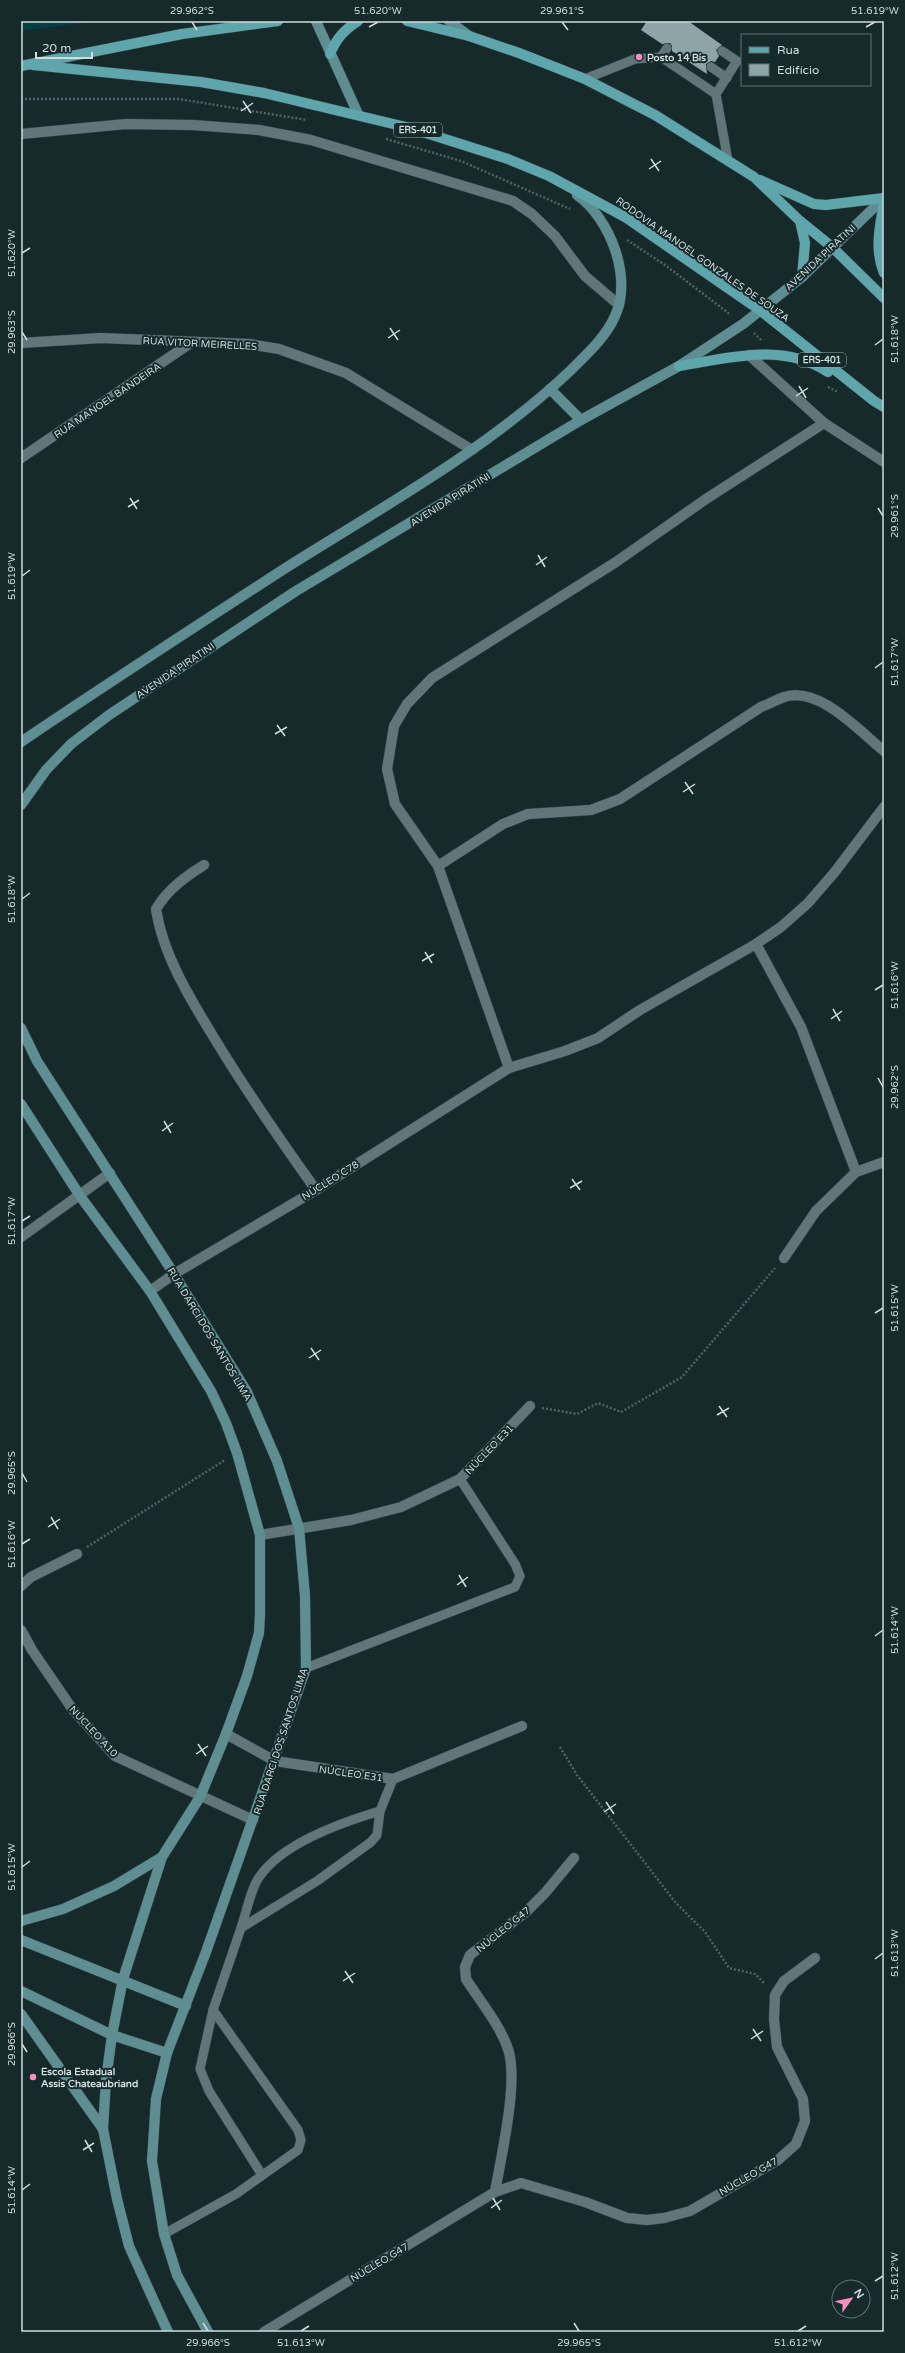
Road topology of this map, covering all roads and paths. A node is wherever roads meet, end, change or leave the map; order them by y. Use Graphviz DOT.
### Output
graph roads {
  1 [pos="234,21"];
  2 [pos="278,21"];
  3 [pos="316,21"];
  4 [pos="358,21"];
  5 [pos="407,21"];
  6 [pos="449,21"];
  7 [pos="223,30"];
  8 [pos="469,36"];
  9 [pos="667,48"];
  10 [pos="722,51"];
  11 [pos="330,54"];
  12 [pos="661,57"];
  13 [pos="33,65"];
  14 [pos="21,66"];
  15 [pos="711,67"];
  16 [pos="726,78"];
  17 [pos="585,79"];
  18 [pos="716,94"];
  19 [pos="358,114"];
  20 [pos="21,134"];
  21 [pos="728,161"];
  22 [pos="549,176"];
  23 [pos="754,177"];
  24 [pos="884,198"];
  25 [pos="884,202"];
  26 [pos="800,221"];
  27 [pos="832,246"];
  28 [pos="884,273"];
  29 [pos="802,277"];
  30 [pos="884,298"];
  31 [pos="619,305"];
  32 [pos="761,311"];
  33 [pos="192,342"];
  34 [pos="21,343"];
  35 [pos="749,355"];
  36 [pos="679,366"];
  37 [pos="550,389"];
  38 [pos="874,401"];
  39 [pos="884,407"];
  40 [pos="581,420"];
  41 [pos="824,423"];
  42 [pos="472,450"];
  43 [pos="21,458"];
  44 [pos="884,462"];
  45 [pos="21,742"];
  46 [pos="884,751"];
  47 [pos="21,805"];
  48 [pos="884,807"];
  49 [pos="204,865"];
  50 [pos="438,866"];
  51 [pos="756,944"];
  52 [pos="21,1028"];
  53 [pos="509,1068"];
  54 [pos="21,1104"];
  55 [pos="884,1162"];
  56 [pos="856,1172"];
  57 [pos="110,1173"];
  58 [pos="316,1190"];
  59 [pos="80,1196"];
  60 [pos="21,1237"];
  61 [pos="784,1258"];
  62 [pos="174,1274"];
  63 [pos="150,1291"];
  64 [pos="530,1406"];
  65 [pos="237,1453"];
  66 [pos="460,1479"];
  67 [pos="300,1528"];
  68 [pos="260,1535"];
  69 [pos="77,1554"];
  70 [pos="21,1586"];
  71 [pos="21,1630"];
  72 [pos="306,1668"];
  73 [pos="522,1726"];
  74 [pos="226,1734"];
  75 [pos="560,1747"];
  76 [pos="275,1761"];
  77 [pos="393,1779"];
  78 [pos="200,1796"];
  79 [pos="380,1811"];
  80 [pos="253,1820"];
  81 [pos="162,1857"];
  82 [pos="574,1858"];
  83 [pos="21,1921"];
  84 [pos="241,1928"];
  85 [pos="21,1940"];
  86 [pos="815,1958"];
  87 [pos="123,1980"];
  88 [pos="21,1991"];
  89 [pos="775,1995"];
  90 [pos="186,2006"];
  91 [pos="213,2010"];
  92 [pos="21,2014"];
  93 [pos="112,2035"];
  94 [pos="166,2053"];
  95 [pos="103,2129"];
  96 [pos="262,2175"];
  97 [pos="496,2192"];
  98 [pos="164,2234"];
  99 [pos="168,2332"];
  100 [pos="208,2332"];
  101 [pos="264,2332"];
  1 -- 7 [label="main road"];
  2 -- 7 [label="main road, ERS-401"];
  3 -- 11 [label="street"];
  4 -- 11 [label="main road"];
  5 -- 8 [label="main road"];
  6 -- 8 [label="street"];
  7 -- 13 [label="main road, ERS-401"];
  8 -- 17 [label="main road"];
  9 -- 12 [label="lane"];
  10 -- 16 [label="lane"];
  11 -- 19 [label="street"];
  12 -- 17 [label="lane"];
  12 -- 18 [label="lane"];
  13 -- 14 [label="main road, ERS-401"];
  13 -- 19 [label="main road, RODOVIA MANOEL GONZALES DE SOUZA / ERS-401"];
  15 -- 16 [label="lane"];
  16 -- 18 [label="lane"];
  17 -- 21 [label="main road"];
  18 -- 21 [label="lane"];
  19 -- 22 [label="main road, RODOVIA MANOEL GONZALES DE SOUZA / ERS-401"];
  20 -- 31 [label="street"];
  21 -- 23 [label="main road"];
  22 -- 31 [label="street"];
  22 -- 32 [label="main road, RODOVIA MANOEL GONZALES DE SOUZA / ERS-401"];
  23 -- 24 [label="main road"];
  23 -- 26 [label="main road"];
  24 -- 27 [label="street, AVENIDA PIRATINI"];
  25 -- 28 [label="main road"];
  26 -- 27 [label="main road"];
  26 -- 29 [label="main road"];
  27 -- 29 [label="street, AVENIDA PIRATINI"];
  27 -- 30 [label="main road"];
  29 -- 32 [label="street, AVENIDA PIRATINI"];
  31 -- 37 [label="street"];
  32 -- 36 [label="street, AVENIDA PIRATINI"];
  32 -- 38 [label="main road, RODOVIA MANOEL GONZALES DE SOUZA / ERS-401"];
  33 -- 34 [label="street, RUA VITOR MEIRELLES"];
  33 -- 42 [label="street, RUA VITOR MEIRELLES"];
  33 -- 43 [label="street, RUA MANOEL BANDEIRA"];
  35 -- 36 [label="main road"];
  35 -- 38 [label="main road"];
  35 -- 41 [label="street"];
  36 -- 40 [label="street, AVENIDA PIRATINI"];
  37 -- 40 [label="street"];
  37 -- 42 [label="street"];
  38 -- 39 [label="main road, RODOVIA MANOEL GONZALES DE SOUZA / ERS-401"];
  40 -- 47 [label="street, AVENIDA PIRATINI"];
  41 -- 44 [label="street"];
  41 -- 50 [label="street"];
  42 -- 45 [label="street"];
  46 -- 50 [label="street"];
  48 -- 51 [label="street, NÚCLEO C78"];
  49 -- 58 [label="street"];
  50 -- 53 [label="street"];
  51 -- 53 [label="street, NÚCLEO C78"];
  51 -- 56 [label="street"];
  52 -- 57 [label="street, RUA DARCI DOS SANTOS LIMA"];
  53 -- 58 [label="street, NÚCLEO C78"];
  54 -- 59 [label="street"];
  55 -- 56 [label="street"];
  56 -- 61 [label="street"];
  57 -- 59 [label="street"];
  57 -- 62 [label="street, RUA DARCI DOS SANTOS LIMA"];
  58 -- 62 [label="street, NÚCLEO C78"];
  59 -- 60 [label="street"];
  59 -- 63 [label="street"];
  61 -- 64 [label="path"];
  62 -- 63 [label="street, NÚCLEO C78"];
  62 -- 67 [label="street, RUA DARCI DOS SANTOS LIMA"];
  63 -- 65 [label="street"];
  64 -- 66 [label="street, NÚCLEO E31"];
  65 -- 68 [label="street"];
  65 -- 69 [label="path"];
  66 -- 67 [label="street, NÚCLEO E31"];
  66 -- 72 [label="lane"];
  67 -- 68 [label="street, NÚCLEO E31"];
  67 -- 72 [label="street, RUA DARCI DOS SANTOS LIMA"];
  68 -- 74 [label="street"];
  69 -- 70 [label="street"];
  71 -- 78 [label="street, NÚCLEO A10"];
  72 -- 76 [label="street, RUA DARCI DOS SANTOS LIMA"];
  73 -- 77 [label="street, NÚCLEO E31"];
  74 -- 76 [label="street, NÚCLEO E31"];
  74 -- 78 [label="street"];
  75 -- 89 [label="path"];
  76 -- 77 [label="street, NÚCLEO E31"];
  76 -- 80 [label="street, RUA DARCI DOS SANTOS LIMA"];
  77 -- 79 [label="lane"];
  78 -- 80 [label="street, NÚCLEO A10"];
  78 -- 81 [label="street"];
  79 -- 84 [label="lane"];
  79 -- 84 [label="lane"];
  80 -- 90 [label="street, RUA DARCI DOS SANTOS LIMA"];
  81 -- 83 [label="street"];
  81 -- 87 [label="street"];
  82 -- 97 [label="street, NÚCLEO G47"];
  84 -- 91 [label="lane"];
  85 -- 87 [label="street"];
  86 -- 89 [label="street"];
  87 -- 90 [label="street"];
  87 -- 93 [label="street"];
  88 -- 93 [label="street"];
  89 -- 97 [label="street, NÚCLEO G47"];
  90 -- 94 [label="street, RUA DARCI DOS SANTOS LIMA"];
  91 -- 96 [label="lane"];
  91 -- 96 [label="lane"];
  92 -- 95 [label="street"];
  93 -- 94 [label="street"];
  93 -- 95 [label="street"];
  94 -- 98 [label="street, RUA DARCI DOS SANTOS LIMA"];
  95 -- 99 [label="street"];
  96 -- 98 [label="lane"];
  97 -- 101 [label="street, NÚCLEO G47"];
  98 -- 100 [label="street, RUA DARCI DOS SANTOS LIMA"];
}
